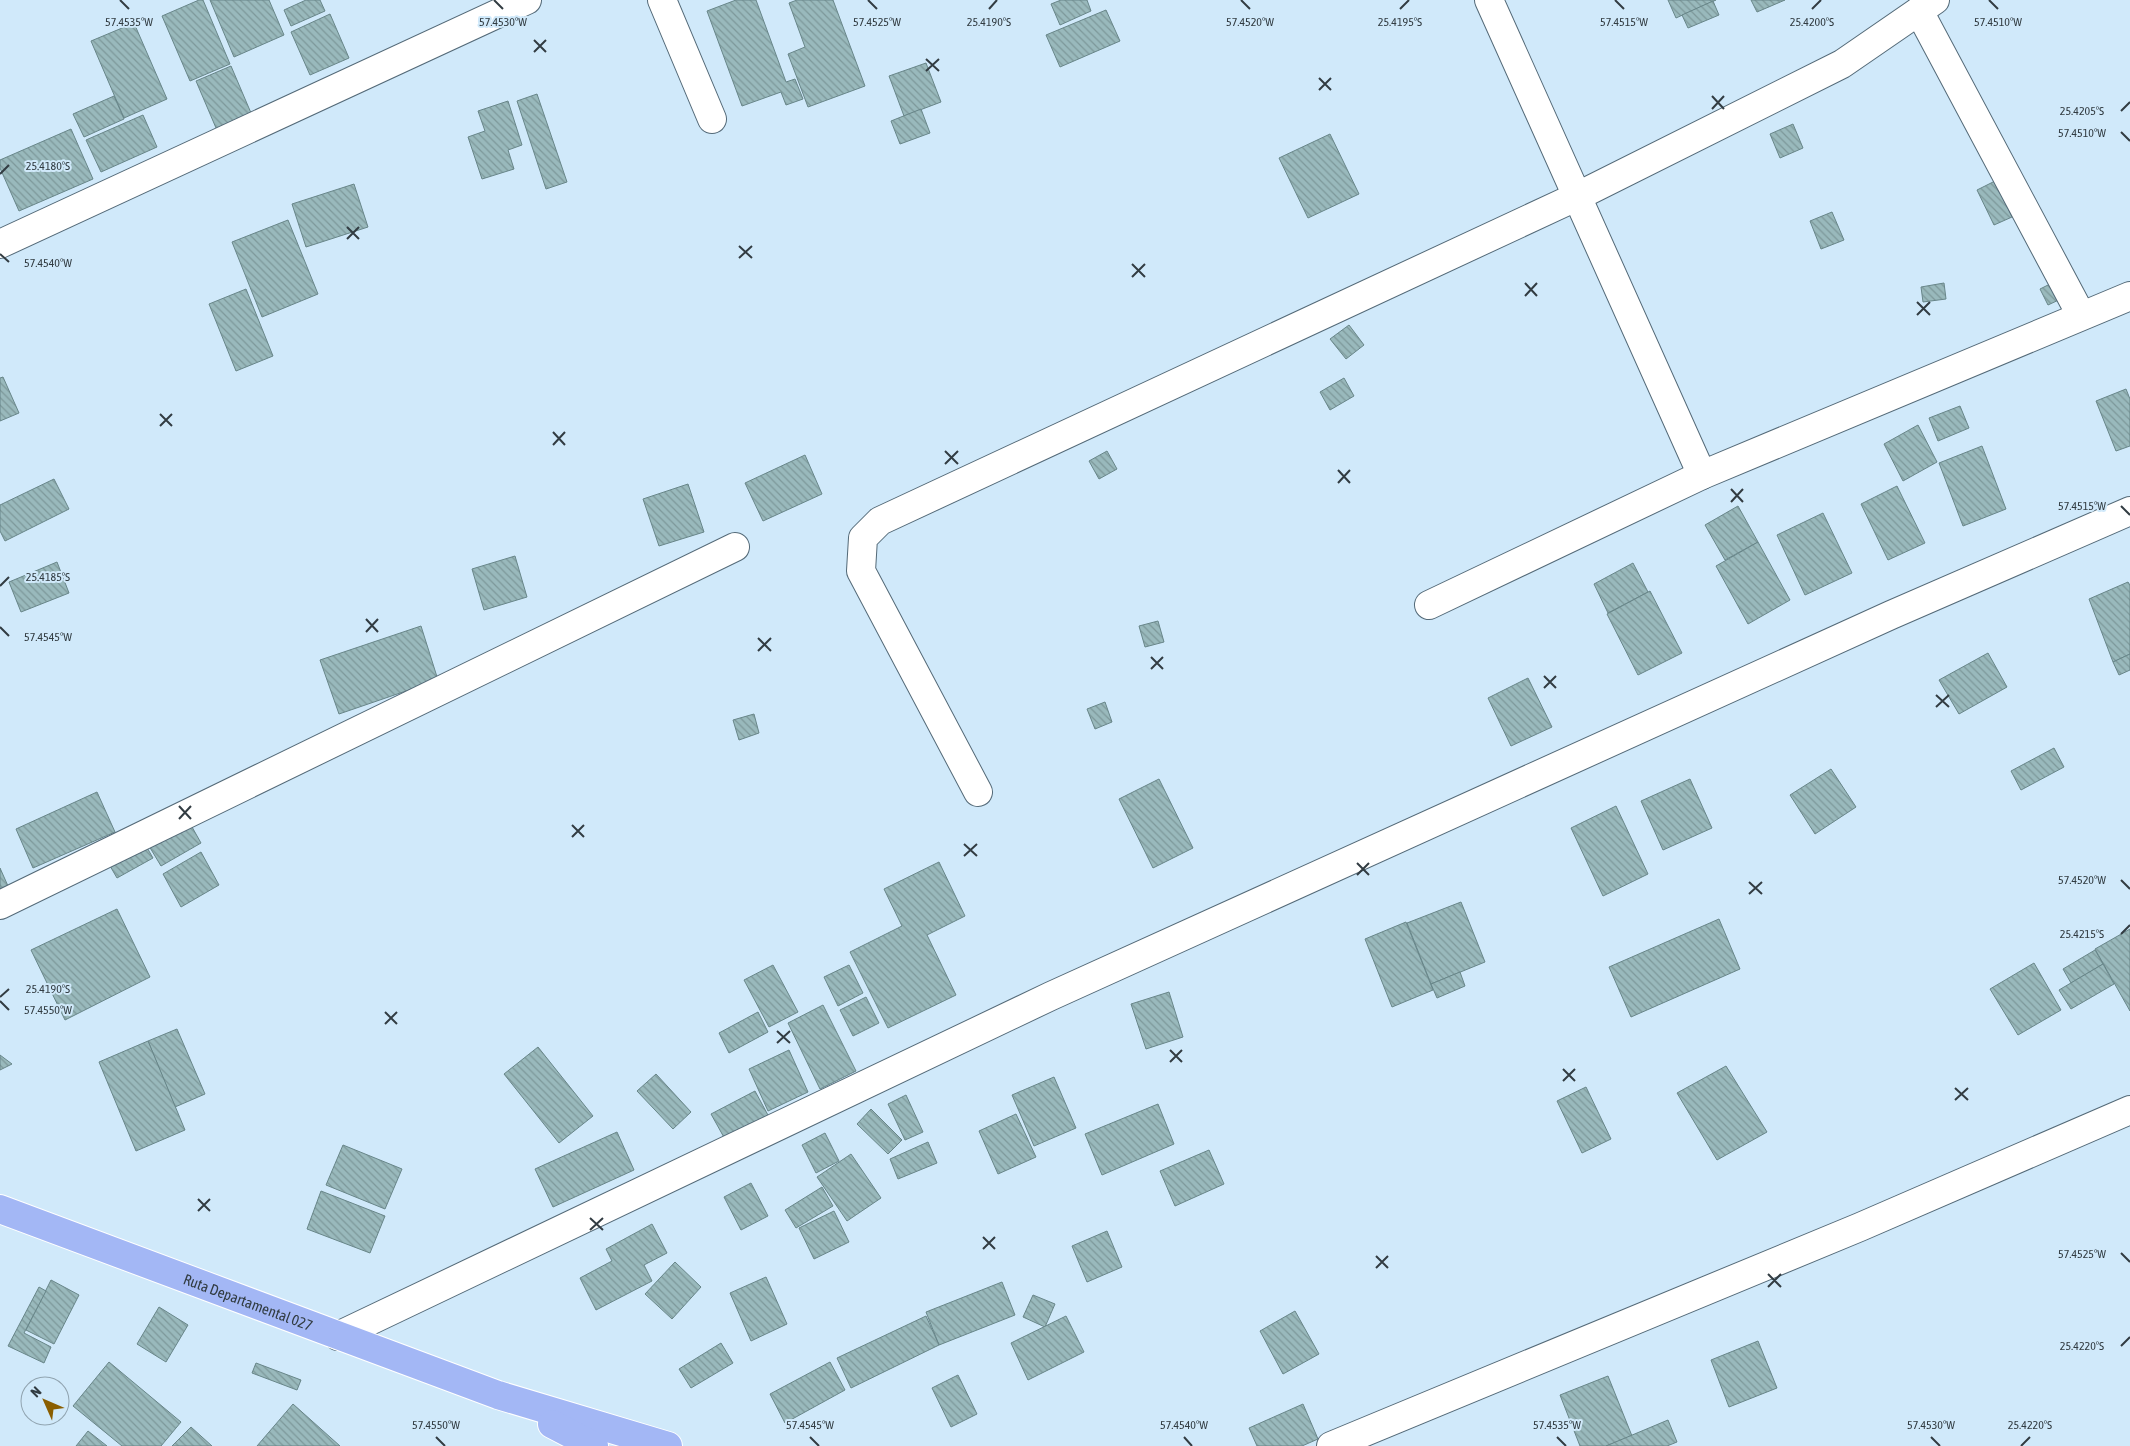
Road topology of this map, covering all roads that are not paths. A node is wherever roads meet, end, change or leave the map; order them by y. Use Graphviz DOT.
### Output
graph roads {
  1 [pos="527,0"];
  2 [pos="662,0"];
  3 [pos="1489,0"];
  4 [pos="1927,6"];
  5 [pos="712,119"];
  6 [pos="1578,196"];
  7 [pos="0,244"];
  8 [pos="2130,296"];
  9 [pos="2082,315"];
  10 [pos="1702,475"];
  11 [pos="2130,511"];
  12 [pos="735,547"];
  13 [pos="1429,606"];
  14 [pos="978,792"];
  15 [pos="0,905"];
  16 [pos="2130,1110"];
  17 [pos="0,1209"];
  18 [pos="338,1336"];
  19 [pos="498,1396"];
  20 [pos="594,1446"];
  21 [pos="668,1446"];
  22 [pos="1331,1446"];
  1 -- 7 [label="street"];
  2 -- 5 [label="street"];
  3 -- 6 [label="street"];
  4 -- 6 [label="street"];
  4 -- 9 [label="street"];
  6 -- 10 [label="street"];
  6 -- 14 [label="street"];
  8 -- 9 [label="street"];
  9 -- 10 [label="street"];
  10 -- 13 [label="street"];
  11 -- 18 [label="street"];
  12 -- 15 [label="street"];
  16 -- 22 [label="street"];
  17 -- 18 [label="main road, Ruta Departamental 027"];
  18 -- 19 [label="main road, Ruta Departamental 027"];
  19 -- 20 [label="main road, Ruta Departamental 027"];
  19 -- 21 [label="main road, Ruta Departamental 027"];
}
